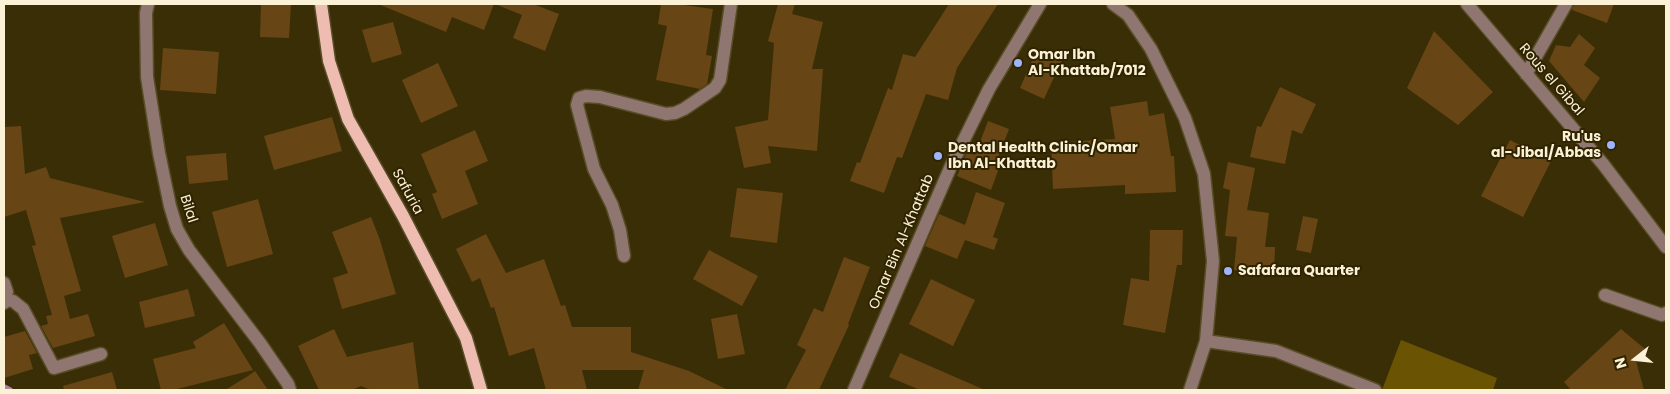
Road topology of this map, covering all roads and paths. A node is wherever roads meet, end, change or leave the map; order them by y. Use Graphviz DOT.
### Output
graph roads {
  1 [pos="148,4"];
  2 [pos="321,4"];
  3 [pos="731,4"];
  4 [pos="1040,4"];
  5 [pos="1113,4"];
  6 [pos="1467,4"];
  7 [pos="1566,4"];
  8 [pos="1526,74"];
  9 [pos="1666,247"];
  10 [pos="624,256"];
  11 [pos="4,283"];
  12 [pos="1605,296"];
  13 [pos="4,301"];
  14 [pos="1666,312"];
  15 [pos="1206,341"];
  16 [pos="101,354"];
  17 [pos="290,390"];
  18 [pos="481,390"];
  19 [pos="854,390"];
  20 [pos="1190,390"];
  21 [pos="1375,390"];
  1 -- 17 [label="street, Bilal"];
  2 -- 18 [label="main road, Safuria"];
  3 -- 10 [label="street"];
  4 -- 19 [label="street, Omar Bin Al-Khattab"];
  5 -- 15 [label="street"];
  6 -- 8 [label="street, Rous el Gibal"];
  7 -- 8 [label="street"];
  8 -- 9 [label="street, Rous el Gibal"];
  11 -- 13 [label="street"];
  12 -- 14 [label="street"];
  13 -- 16 [label="street"];
  15 -- 20 [label="street"];
  15 -- 21 [label="street"];
}
